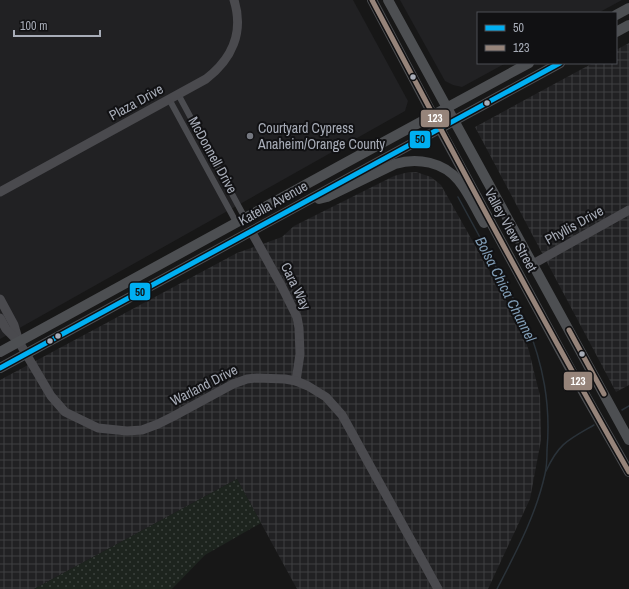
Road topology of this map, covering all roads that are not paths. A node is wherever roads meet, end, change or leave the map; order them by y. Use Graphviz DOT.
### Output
graph roads {
  1 [pos="234,0"];
  2 [pos="372,0"];
  3 [pos="388,0"];
  4 [pos="629,8"];
  5 [pos="617,14"];
  6 [pos="629,25"];
  7 [pos="617,31"];
  8 [pos="527,64"];
  9 [pos="558,64"];
  10 [pos="178,94"];
  11 [pos="169,99"];
  12 [pos="447,108"];
  13 [pos="433,116"];
  14 [pos="454,120"];
  15 [pos="440,128"];
  16 [pos="0,192"];
  17 [pos="303,202"];
  18 [pos="262,208"];
  19 [pos="629,210"];
  20 [pos="240,220"];
  21 [pos="250,231"];
  22 [pos="238,238"];
  23 [pos="533,264"];
  24 [pos="514,266"];
  25 [pos="0,300"];
  26 [pos="0,318"];
  27 [pos="18,342"];
  28 [pos="0,352"];
  29 [pos="25,354"];
  30 [pos="0,368"];
  31 [pos="296,381"];
  32 [pos="629,440"];
  33 [pos="629,472"];
  34 [pos="438,589"];
  1 -- 10 [label="street, Plaza Drive"];
  2 -- 13 [label="main road, Valley View Street"];
  3 -- 12 [label="main road, Valley View Street"];
  4 -- 5 [label="main road"];
  6 -- 7 [label="main road"];
  8 -- 12 [label="main road, Katella Avenue"];
  9 -- 14 [label="main road, Katella Avenue"];
  10 -- 11 [label="street, Plaza Drive"];
  10 -- 20 [label="street, McDonnell Drive"];
  11 -- 16 [label="street, Plaza Drive"];
  11 -- 20 [label="street, McDonnell Drive"];
  12 -- 13 [label="main road, Katella Avenue"];
  12 -- 14 [label="main road, Valley View Street"];
  13 -- 15 [label="main road, Valley View Street"];
  13 -- 18 [label="main road, Katella Avenue"];
  14 -- 15 [label="main road, Katella Avenue"];
  14 -- 23 [label="main road, Valley View Street"];
  15 -- 17 [label="main road, Katella Avenue"];
  15 -- 24 [label="main road, Valley View Street"];
  17 -- 21 [label="main road, Katella Avenue"];
  17 -- 24 [label="main road"];
  18 -- 20 [label="main road, Katella Avenue"];
  18 -- 21 [label="main road"];
  19 -- 23 [label="street, Phyllis Drive"];
  20 -- 22 [label="main road"];
  20 -- 27 [label="main road, Katella Avenue"];
  21 -- 22 [label="main road, Katella Avenue"];
  21 -- 31 [label="street, Cara Way"];
  22 -- 29 [label="main road, Katella Avenue"];
  23 -- 32 [label="main road, Valley View Street"];
  24 -- 33 [label="main road, Valley View Street"];
  25 -- 27 [label="street"];
  26 -- 27 [label="street"];
  27 -- 28 [label="main road, Katella Avenue"];
  27 -- 29 [label="street, Warland Drive"];
  29 -- 30 [label="main road, Katella Avenue"];
  29 -- 31 [label="street, Warland Drive"];
  31 -- 34 [label="street, Warland Drive"];
}
